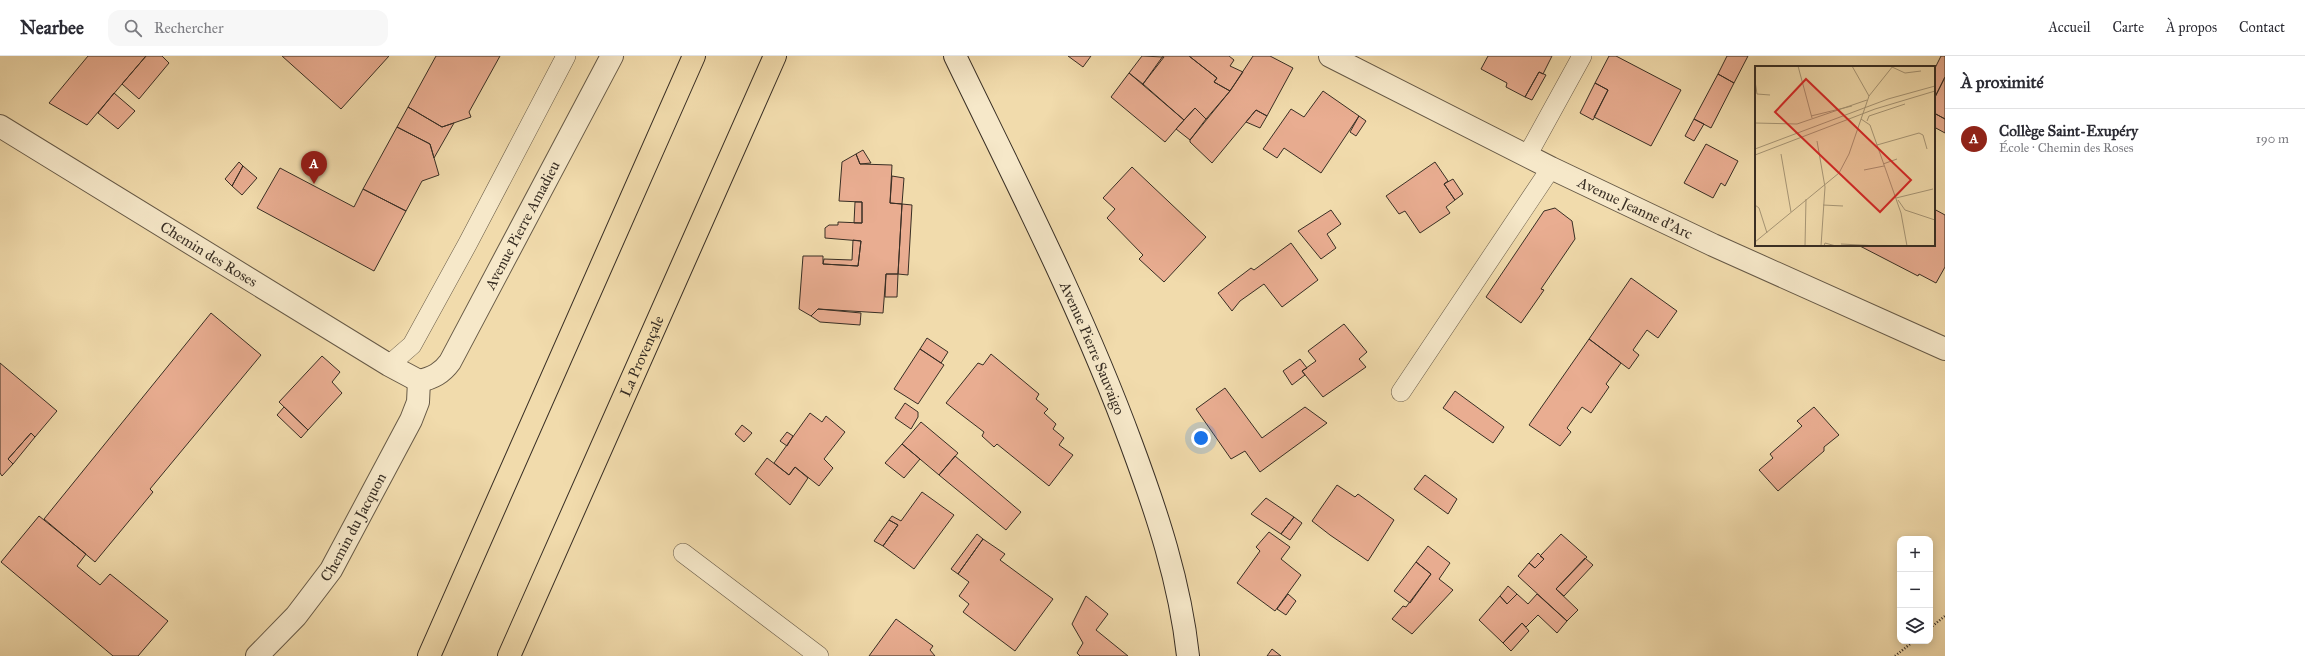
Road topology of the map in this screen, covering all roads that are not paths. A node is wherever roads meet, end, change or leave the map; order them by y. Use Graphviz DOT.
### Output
graph roads {
  1 [pos="566,56"];
  2 [pos="612,56"];
  3 [pos="694,56"];
  4 [pos="775,56"];
  5 [pos="955,56"];
  6 [pos="1330,56"];
  7 [pos="1582,56"];
  8 [pos="0,126"];
  9 [pos="1527,156"];
  10 [pos="1551,168"];
  11 [pos="1945,349"];
  12 [pos="389,365"];
  13 [pos="419,381"];
  14 [pos="1401,392"];
  15 [pos="683,553"];
  16 [pos="257,656"];
  17 [pos="429,656"];
  18 [pos="509,656"];
  19 [pos="819,656"];
  20 [pos="1188,656"];
  1 -- 12 [label="lane"];
  2 -- 13 [label="street, Avenue Pierre Amadieu"];
  3 -- 17 [label="highway"];
  4 -- 18 [label="highway, La Provençale"];
  5 -- 20 [label="street, Avenue Pierre Sauvaigo"];
  6 -- 9 [label="street, Avenue Jeanne d'Arc"];
  7 -- 9 [label="lane"];
  8 -- 12 [label="street, Chemin des Roses"];
  9 -- 10 [label="street, Avenue Jeanne d'Arc"];
  10 -- 11 [label="street, Avenue Jeanne d'Arc"];
  10 -- 14 [label="lane"];
  12 -- 13 [label="street, Chemin des Roses"];
  13 -- 16 [label="street, Chemin du Jacquon"];
  15 -- 19 [label="lane"];
}
